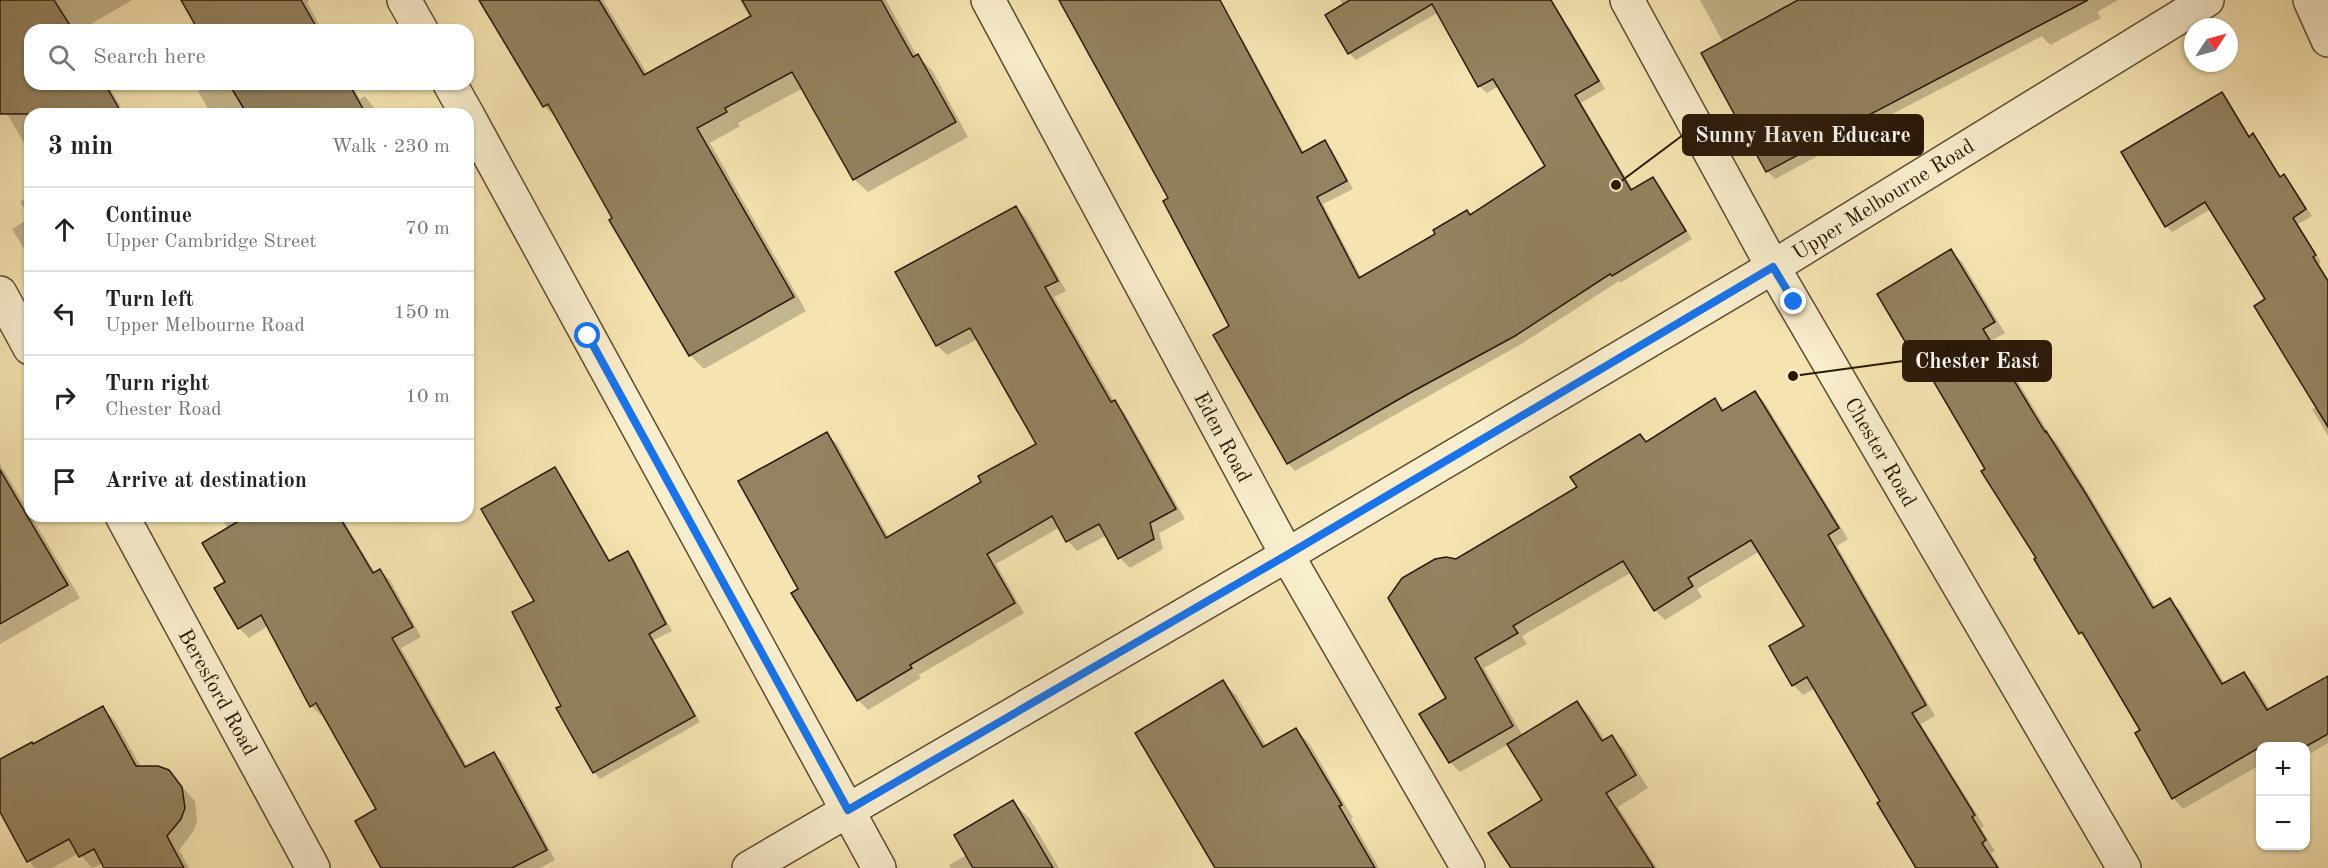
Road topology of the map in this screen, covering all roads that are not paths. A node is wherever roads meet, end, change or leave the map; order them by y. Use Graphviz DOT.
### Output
graph roads {
  1 [pos="404,0"];
  2 [pos="988,0"];
  3 [pos="1628,0"];
  4 [pos="2207,0"];
  5 [pos="2310,0"];
  6 [pos="418,24"];
  7 [pos="2328,40"];
  8 [pos="453,90"];
  9 [pos="463,108"];
  10 [pos="474,128"];
  11 [pos="1773,267"];
  12 [pos="0,293"];
  13 [pos="24,337"];
  14 [pos="125,522"];
  15 [pos="1287,555"];
  16 [pos="848,810"];
  17 [pos="313,868"];
  18 [pos="749,868"];
  19 [pos="879,868"];
  20 [pos="1468,868"];
  21 [pos="2124,868"];
  1 -- 6 [label="street"];
  2 -- 15 [label="street, Eden Road"];
  3 -- 11 [label="street, Chester Road"];
  4 -- 11 [label="street, Upper Melbourne Road"];
  5 -- 7 [label="street"];
  8 -- 9 [label="street"];
  10 -- 16 [label="street"];
  11 -- 15 [label="street, Upper Melbourne Road"];
  11 -- 21 [label="street, Chester Road"];
  12 -- 13 [label="street"];
  14 -- 17 [label="street, Beresford Road"];
  15 -- 16 [label="street, Upper Melbourne Road"];
  15 -- 20 [label="street, Eden Road"];
  16 -- 18 [label="street, Upper Melbourne Road"];
  16 -- 19 [label="street"];
}
